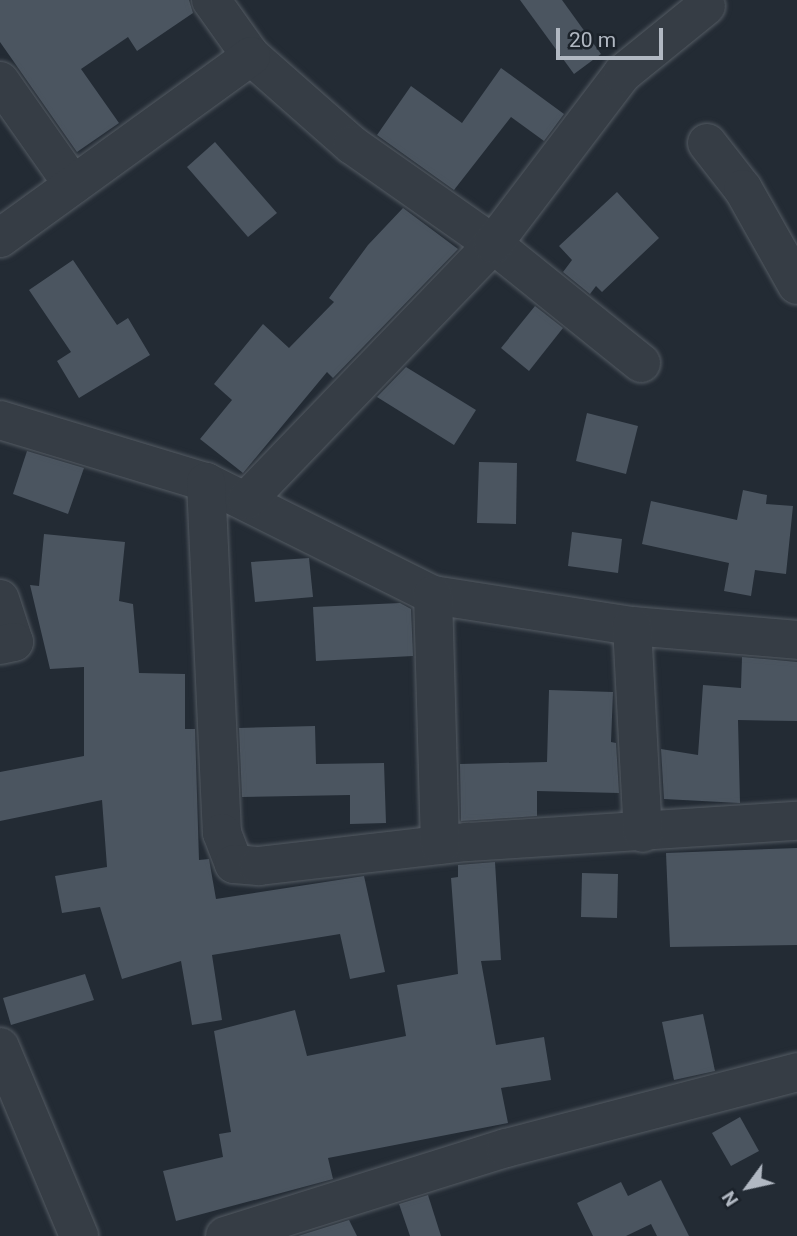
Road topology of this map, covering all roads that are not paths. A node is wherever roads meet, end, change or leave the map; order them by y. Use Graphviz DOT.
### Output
graph roads {
  1 [pos="211,0"];
  2 [pos="706,6"];
  3 [pos="251,56"];
  4 [pos="0,81"];
  5 [pos="707,144"];
  6 [pos="73,185"];
  7 [pos="0,238"];
  8 [pos="493,244"];
  9 [pos="797,285"];
  10 [pos="641,363"];
  11 [pos="0,420"];
  12 [pos="206,482"];
  13 [pos="247,500"];
  14 [pos="433,595"];
  15 [pos="0,599"];
  16 [pos="632,626"];
  17 [pos="797,640"];
  18 [pos="0,645"];
  19 [pos="797,821"];
  20 [pos="643,833"];
  21 [pos="440,845"];
  22 [pos="0,1047"];
  23 [pos="797,1072"];
  24 [pos="79,1236"];
  25 [pos="225,1236"];
  1 -- 3 [label="street"];
  2 -- 8 [label="street"];
  3 -- 6 [label="street"];
  3 -- 8 [label="street"];
  4 -- 6 [label="street"];
  5 -- 9 [label="street"];
  6 -- 7 [label="street"];
  8 -- 10 [label="street"];
  8 -- 13 [label="street"];
  11 -- 12 [label="street"];
  12 -- 13 [label="street"];
  12 -- 21 [label="street"];
  13 -- 14 [label="street"];
  14 -- 16 [label="street"];
  14 -- 21 [label="street"];
  15 -- 18 [label="street"];
  16 -- 17 [label="street"];
  16 -- 20 [label="street"];
  19 -- 20 [label="street"];
  20 -- 21 [label="street"];
  22 -- 24 [label="street"];
  23 -- 25 [label="street"];
}
